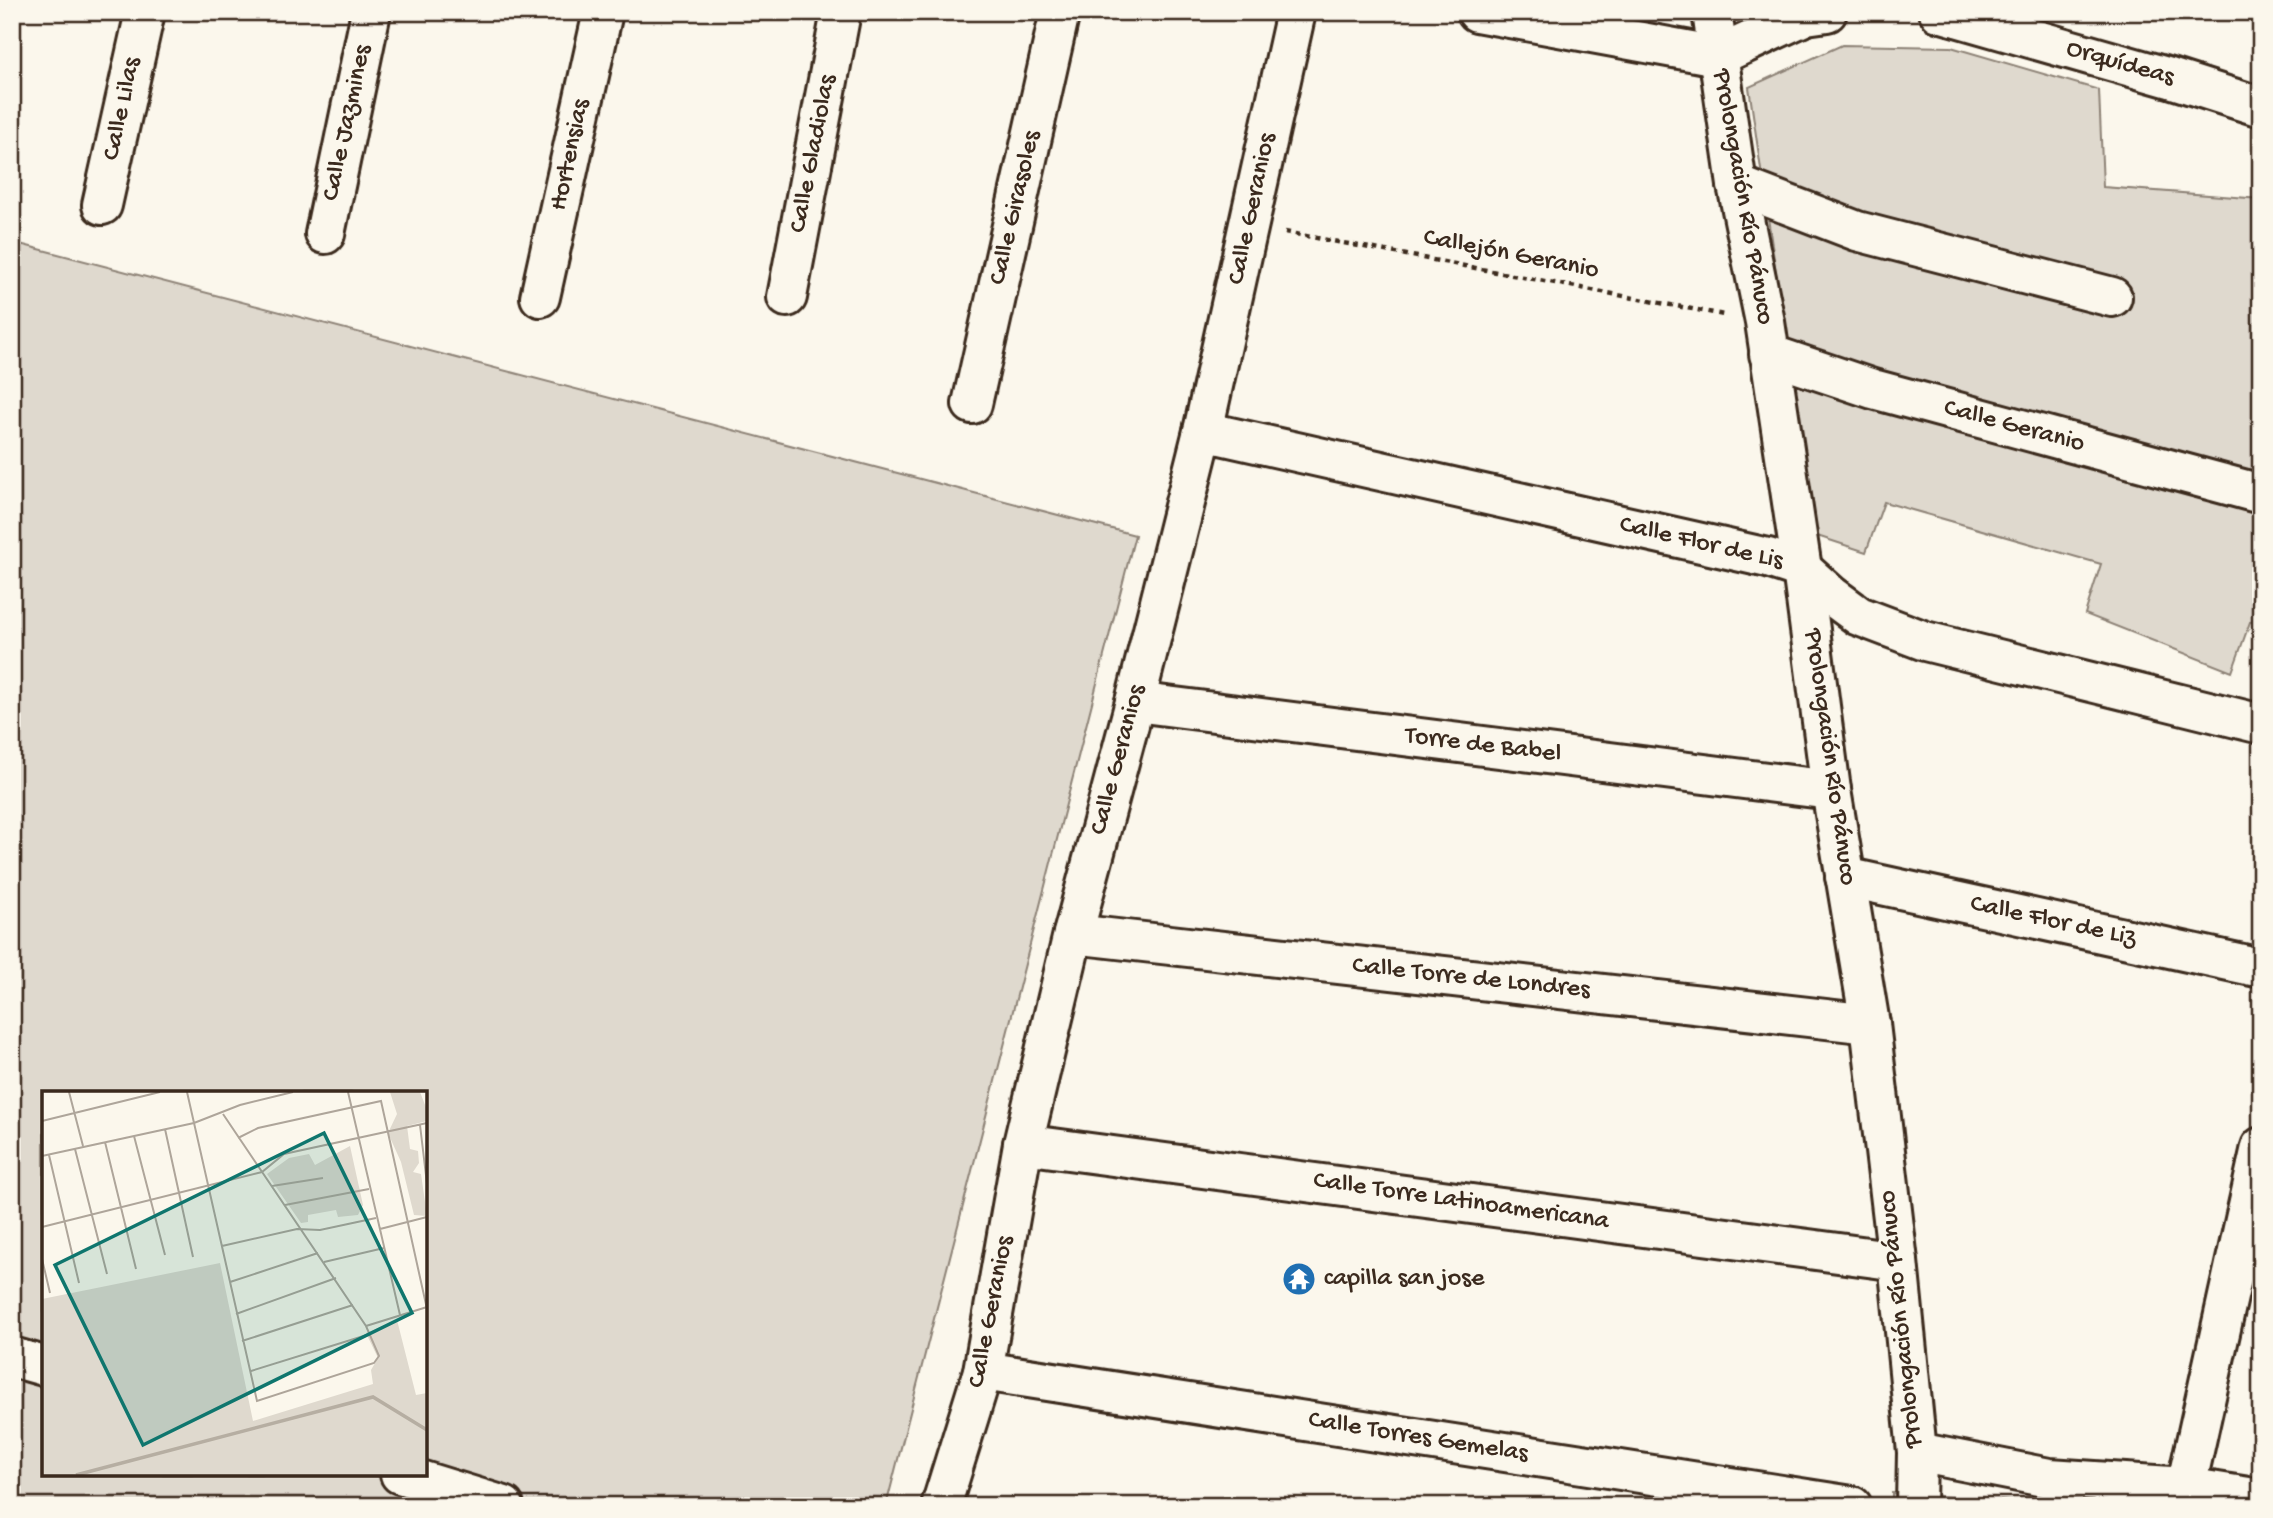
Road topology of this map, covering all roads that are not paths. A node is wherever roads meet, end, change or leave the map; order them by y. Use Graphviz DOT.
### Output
graph roads {
  1 [pos="145,12"];
  2 [pos="371,12"];
  3 [pos="603,12"];
  4 [pos="841,12"];
  5 [pos="1059,12"];
  6 [pos="1296,12"];
  7 [pos="1476,12"];
  8 [pos="1712,12"];
  9 [pos="1827,12"];
  10 [pos="1939,12"];
  11 [pos="1718,56"];
  12 [pos="2261,107"];
  13 [pos="1737,185"];
  14 [pos="102,205"];
  15 [pos="326,234"];
  16 [pos="540,297"];
  17 [pos="786,297"];
  18 [pos="2112,297"];
  19 [pos="1767,338"];
  20 [pos="972,404"];
  21 [pos="1203,431"];
  22 [pos="2261,494"];
  23 [pos="1802,569"];
  24 [pos="1135,702"];
  25 [pos="2261,724"];
  26 [pos="1831,790"];
  27 [pos="1845,877"];
  28 [pos="1073,934"];
  29 [pos="2261,968"];
  30 [pos="1870,1024"];
  31 [pos="1023,1144"];
  32 [pos="2261,1147"];
  33 [pos="1898,1261"];
  34 [pos="12,1357"];
  35 [pos="42,1365"];
  36 [pos="983,1371"];
  37 [pos="1917,1452"];
  38 [pos="406,1476"];
  39 [pos="2186,1487"];
  40 [pos="2261,1499"];
  41 [pos="504,1506"];
  42 [pos="941,1506"];
  43 [pos="1852,1506"];
  44 [pos="1916,1506"];
  1 -- 14 [label="street, Calle Lilas"];
  2 -- 15 [label="street, Calle Jazmines"];
  3 -- 16 [label="street, Hortensias"];
  4 -- 17 [label="street, Calle Gladiolas"];
  5 -- 20 [label="street, Calle Girasoles"];
  6 -- 21 [label="street, Calle Geranios"];
  7 -- 11 [label="street"];
  8 -- 11 [label="street, Prolongación Río Pánuco"];
  9 -- 11 [label="street"];
  10 -- 12 [label="street, Orquídeas"];
  11 -- 13 [label="street, Prolongación Río Pánuco"];
  13 -- 18 [label="street"];
  13 -- 19 [label="street, Prolongación Río Pánuco"];
  19 -- 22 [label="street, Calle Geranio"];
  19 -- 23 [label="street, Prolongación Río Pánuco"];
  21 -- 23 [label="street, Calle Flor de Lis"];
  21 -- 24 [label="street, Calle Geranios"];
  23 -- 25 [label="street, Calle Flor de Lis"];
  23 -- 26 [label="street, Prolongación Río Pánuco"];
  24 -- 26 [label="street, Torre de Babel"];
  24 -- 28 [label="street, Calle Geranios"];
  26 -- 27 [label="street, Prolongación Río Pánuco"];
  27 -- 29 [label="street, Calle Flor de Liz"];
  27 -- 30 [label="street, Prolongación Río Pánuco"];
  28 -- 30 [label="street, Calle Torre de Londres"];
  28 -- 31 [label="street, Calle Geranios"];
  30 -- 33 [label="street, Prolongación Río Pánuco"];
  31 -- 33 [label="street, Calle Torre Latinoamericana"];
  31 -- 36 [label="street, Calle Geranios"];
  32 -- 39 [label="street"];
  33 -- 37 [label="street, Prolongación Río Pánuco"];
  34 -- 35 [label="street"];
  36 -- 42 [label="street, Calle Geranios"];
  36 -- 43 [label="street, Calle Torres Gemelas"];
  37 -- 39 [label="street"];
  37 -- 44 [label="street, Prolongación Río Pánuco"];
  38 -- 41 [label="street"];
  39 -- 40 [label="street"];
}
